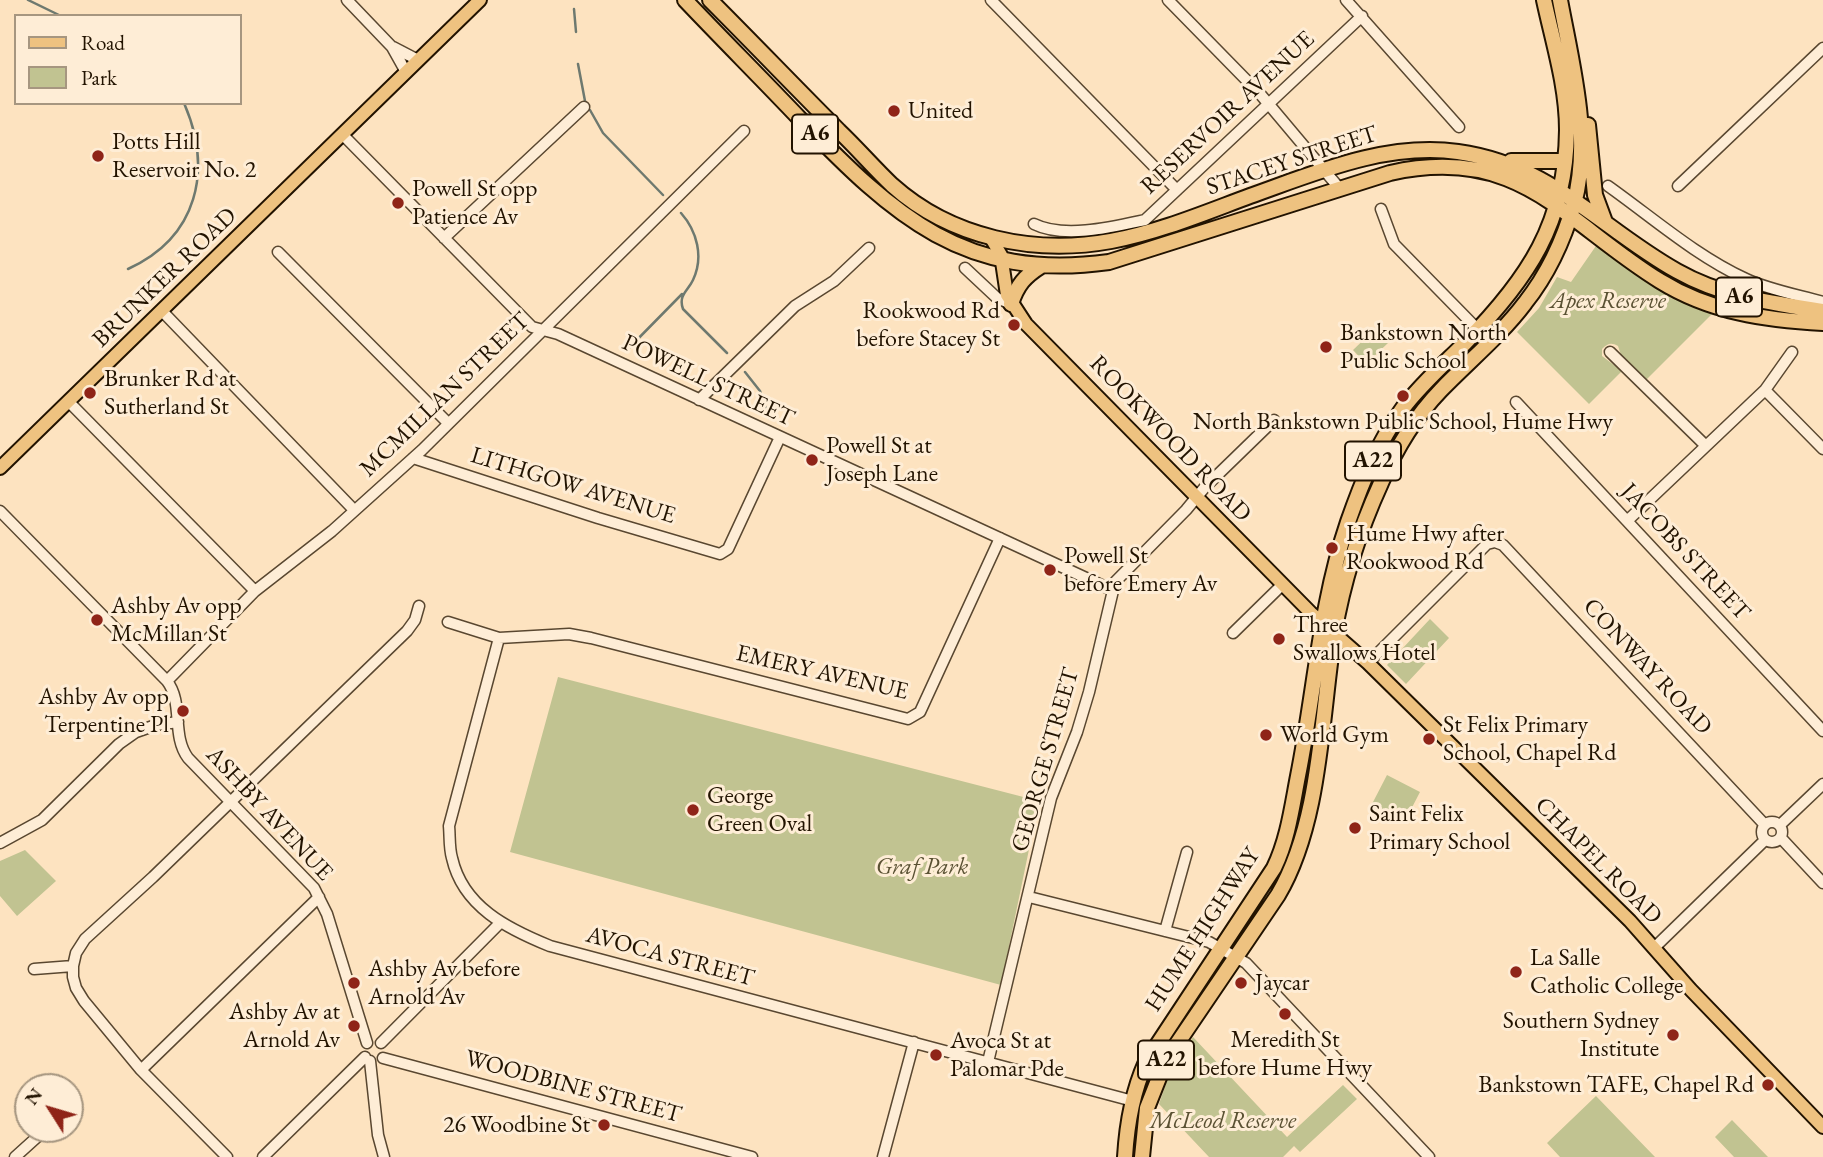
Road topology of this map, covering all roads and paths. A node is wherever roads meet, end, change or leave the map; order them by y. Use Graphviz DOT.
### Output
graph roads {
  1 [pos="347,0"];
  2 [pos="480,0"];
  3 [pos="685,0"];
  4 [pos="710,0"];
  5 [pos="991,0"];
  6 [pos="1168,0"];
  7 [pos="1346,0"];
  8 [pos="1544,0"];
  9 [pos="1560,0"];
  10 [pos="1362,16"];
  11 [pos="392,47"];
  12 [pos="1823,48"];
  13 [pos="418,60"];
  14 [pos="1574,70"];
  15 [pos="406,72"];
  16 [pos="1268,104"];
  17 [pos="584,107"];
  18 [pos="1459,127"];
  19 [pos="744,131"];
  20 [pos="342,134"];
  21 [pos="1502,161"];
  22 [pos="1564,161"];
  23 [pos="1323,171"];
  24 [pos="1608,186"];
  25 [pos="1678,186"];
  26 [pos="1340,189"];
  27 [pos="1177,190"];
  28 [pos="1560,190"];
  29 [pos="1575,200"];
  30 [pos="1557,206"];
  31 [pos="1381,209"];
  32 [pos="1570,216"];
  33 [pos="1605,222"];
  34 [pos="1034,224"];
  35 [pos="444,238"];
  36 [pos="991,238"];
  37 [pos="869,248"];
  38 [pos="278,252"];
  39 [pos="1002,261"];
  40 [pos="1041,266"];
  41 [pos="965,268"];
  42 [pos="1823,302"];
  43 [pos="1011,304"];
  44 [pos="162,311"];
  45 [pos="1823,311"];
  46 [pos="1823,323"];
  47 [pos="1478,329"];
  48 [pos="542,331"];
  49 [pos="1490,342"];
  50 [pos="1610,352"];
  51 [pos="1792,352"];
  52 [pos="1765,390"];
  53 [pos="699,400"];
  54 [pos="68,401"];
  55 [pos="1516,402"];
  56 [pos="1273,420"];
  57 [pos="448,423"];
  58 [pos="780,438"];
  59 [pos="1706,446"];
  60 [pos="1823,449"];
  61 [pos="413,458"];
  62 [pos="0,468"];
  63 [pos="1196,499"];
  64 [pos="354,510"];
  65 [pos="0,512"];
  66 [pos="1627,521"];
  67 [pos="1000,538"];
  68 [pos="1282,585"];
  69 [pos="1112,590"];
  70 [pos="255,591"];
  71 [pos="419,606"];
  72 [pos="449,622"];
  73 [pos="1322,622"];
  74 [pos="1233,633"];
  75 [pos="1334,633"];
  76 [pos="499,638"];
  77 [pos="1367,663"];
  78 [pos="167,681"];
  79 [pos="178,722"];
  80 [pos="1823,731"];
  81 [pos="1823,784"];
  82 [pos="231,801"];
  83 [pos="1765,825"];
  84 [pos="1780,825"];
  85 [pos="1781,838"];
  86 [pos="1765,841"];
  87 [pos="0,843"];
  88 [pos="1187,852"];
  89 [pos="1274,868"];
  90 [pos="1289,876"];
  91 [pos="1823,883"];
  92 [pos="319,897"];
  93 [pos="1029,897"];
  94 [pos="500,923"];
  95 [pos="1165,931"];
  96 [pos="1222,947"];
  97 [pos="1655,947"];
  98 [pos="1236,955"];
  99 [pos="73,966"];
  100 [pos="34,969"];
  101 [pos="914,1042"];
  102 [pos="367,1043"];
  103 [pos="381,1043"];
  104 [pos="383,1058"];
  105 [pos="367,1059"];
  106 [pos="988,1062"];
  107 [pos="141,1070"];
  108 [pos="1132,1101"];
  109 [pos="1823,1127"];
  110 [pos="31,1143"];
  111 [pos="16,1157"];
  112 [pos="227,1157"];
  113 [pos="263,1157"];
  114 [pos="384,1157"];
  115 [pos="752,1157"];
  116 [pos="883,1157"];
  117 [pos="1125,1157"];
  118 [pos="1143,1157"];
  119 [pos="1429,1157"];
  1 -- 11 [label="street"];
  2 -- 13 [label="main road, BRUNKER ROAD"];
  3 -- 39 [label="highway, A6"];
  4 -- 36 [label="highway, A6"];
  5 -- 27 [label="street"];
  6 -- 16 [label="street"];
  7 -- 10 [label="street"];
  8 -- 22 [label="highway, HUME HIGHWAY / A22"];
  9 -- 14 [label="highway, HUME HIGHWAY / A22"];
  10 -- 16 [label="street, RESERVOIR AVENUE"];
  10 -- 18 [label="street"];
  11 -- 13 [label="street"];
  11 -- 15 [label="street"];
  12 -- 25 [label="street"];
  13 -- 15 [label="main road, BRUNKER ROAD"];
  14 -- 29 [label="highway, HUME HIGHWAY / A22"];
  14 -- 33 [label="highway"];
  15 -- 20 [label="main road, BRUNKER ROAD"];
  16 -- 23 [label="street"];
  16 -- 27 [label="street, RESERVOIR AVENUE"];
  17 -- 35 [label="street"];
  19 -- 48 [label="street, MCMILLAN STREET"];
  20 -- 35 [label="street, POWELL STREET"];
  20 -- 44 [label="main road, BRUNKER ROAD"];
  21 -- 22 [label="highway"];
  21 -- 23 [label="highway, STACEY STREET / A6"];
  21 -- 28 [label="highway, STACEY STREET / A6"];
  22 -- 28 [label="highway, HUME HIGHWAY / A22"];
  23 -- 26 [label="street"];
  23 -- 36 [label="highway, STACEY STREET / A6"];
  24 -- 42 [label="street"];
  26 -- 30 [label="highway, STACEY STREET / A6"];
  26 -- 40 [label="highway, STACEY STREET / A6"];
  27 -- 34 [label="street, RESERVOIR AVENUE"];
  28 -- 29 [label="highway, STACEY STREET / A6"];
  28 -- 30 [label="highway, HUME HIGHWAY / A22"];
  29 -- 32 [label="highway, HUME HIGHWAY / A22"];
  29 -- 33 [label="highway, STACEY STREET / A6"];
  30 -- 32 [label="highway, STACEY STREET / A6"];
  30 -- 47 [label="highway, HUME HIGHWAY / A22"];
  31 -- 47 [label="street"];
  32 -- 46 [label="highway, STACEY STREET / A6"];
  32 -- 49 [label="highway, HUME HIGHWAY / A22"];
  33 -- 45 [label="highway, STACEY STREET / A6"];
  35 -- 48 [label="street, POWELL STREET"];
  36 -- 39 [label="main road, ROOKWOOD ROAD"];
  37 -- 53 [label="street"];
  38 -- 57 [label="street"];
  39 -- 40 [label="highway, STACEY STREET / A6"];
  39 -- 43 [label="main road, ROOKWOOD ROAD"];
  40 -- 43 [label="highway"];
  41 -- 43 [label="street"];
  43 -- 63 [label="main road, ROOKWOOD ROAD"];
  44 -- 54 [label="main road, BRUNKER ROAD"];
  44 -- 64 [label="street"];
  47 -- 49 [label="street"];
  47 -- 73 [label="highway, HUME HIGHWAY / A22"];
  48 -- 53 [label="street, POWELL STREET"];
  48 -- 57 [label="street, MCMILLAN STREET"];
  49 -- 75 [label="highway, HUME HIGHWAY / A22"];
  50 -- 59 [label="street"];
  51 -- 52 [label="street"];
  52 -- 59 [label="street"];
  52 -- 60 [label="street"];
  53 -- 58 [label="street, POWELL STREET"];
  54 -- 62 [label="main road, BRUNKER ROAD"];
  54 -- 70 [label="street"];
  55 -- 66 [label="street, JACOBS STREET"];
  56 -- 63 [label="street, GEORGE STREET"];
  57 -- 61 [label="street, MCMILLAN STREET"];
  58 -- 61 [label="street, LITHGOW AVENUE"];
  58 -- 67 [label="street, POWELL STREET"];
  59 -- 66 [label="street"];
  61 -- 64 [label="street, MCMILLAN STREET"];
  63 -- 68 [label="main road, ROOKWOOD ROAD"];
  63 -- 69 [label="street, GEORGE STREET"];
  64 -- 70 [label="street, MCMILLAN STREET"];
  65 -- 78 [label="street, ASHBY AVENUE"];
  66 -- 80 [label="street, JACOBS STREET"];
  67 -- 69 [label="street, POWELL STREET"];
  67 -- 76 [label="street, EMERY AVENUE"];
  68 -- 73 [label="main road, ROOKWOOD ROAD"];
  68 -- 74 [label="street"];
  69 -- 93 [label="street, GEORGE STREET"];
  70 -- 78 [label="street, MCMILLAN STREET"];
  71 -- 82 [label="street"];
  72 -- 76 [label="street"];
  73 -- 75 [label="main road, ROOKWOOD ROAD"];
  73 -- 89 [label="highway, HUME HIGHWAY / A22"];
  75 -- 77 [label="main road, CHAPEL ROAD"];
  75 -- 90 [label="highway, HUME HIGHWAY / A22"];
  76 -- 94 [label="street, AVOCA STREET"];
  77 -- 83 [label="street, CONWAY ROAD"];
  77 -- 97 [label="main road, CHAPEL ROAD"];
  78 -- 79 [label="street, ASHBY AVENUE"];
  79 -- 82 [label="street, ASHBY AVENUE"];
  79 -- 87 [label="street"];
  81 -- 84 [label="street"];
  82 -- 92 [label="street, ASHBY AVENUE"];
  82 -- 99 [label="street"];
  83 -- 84 [label="street"];
  83 -- 86 [label="street"];
  84 -- 85 [label="street"];
  85 -- 86 [label="street"];
  85 -- 91 [label="street"];
  86 -- 97 [label="street"];
  88 -- 95 [label="street"];
  89 -- 90 [label="highway"];
  89 -- 96 [label="highway, HUME HIGHWAY / A22"];
  90 -- 98 [label="highway, HUME HIGHWAY / A22"];
  92 -- 102 [label="street, ASHBY AVENUE"];
  92 -- 107 [label="street"];
  93 -- 95 [label="street"];
  93 -- 106 [label="street, GEORGE STREET"];
  94 -- 101 [label="street, AVOCA STREET"];
  94 -- 103 [label="street"];
  95 -- 96 [label="street"];
  96 -- 98 [label="street"];
  96 -- 108 [label="highway, HUME HIGHWAY / A22"];
  97 -- 109 [label="main road, CHAPEL ROAD"];
  98 -- 118 [label="highway, HUME HIGHWAY / A22"];
  98 -- 119 [label="street"];
  99 -- 100 [label="street"];
  99 -- 107 [label="street"];
  101 -- 106 [label="street, AVOCA STREET"];
  101 -- 116 [label="street"];
  102 -- 103 [label="street"];
  102 -- 105 [label="street"];
  103 -- 104 [label="street"];
  104 -- 105 [label="street"];
  104 -- 115 [label="street, WOODBINE STREET"];
  105 -- 113 [label="street"];
  105 -- 114 [label="street"];
  106 -- 108 [label="street, AVOCA STREET"];
  107 -- 112 [label="street"];
  108 -- 117 [label="highway, HUME HIGHWAY / A22"];
  110 -- 111 [label="street"];
}
